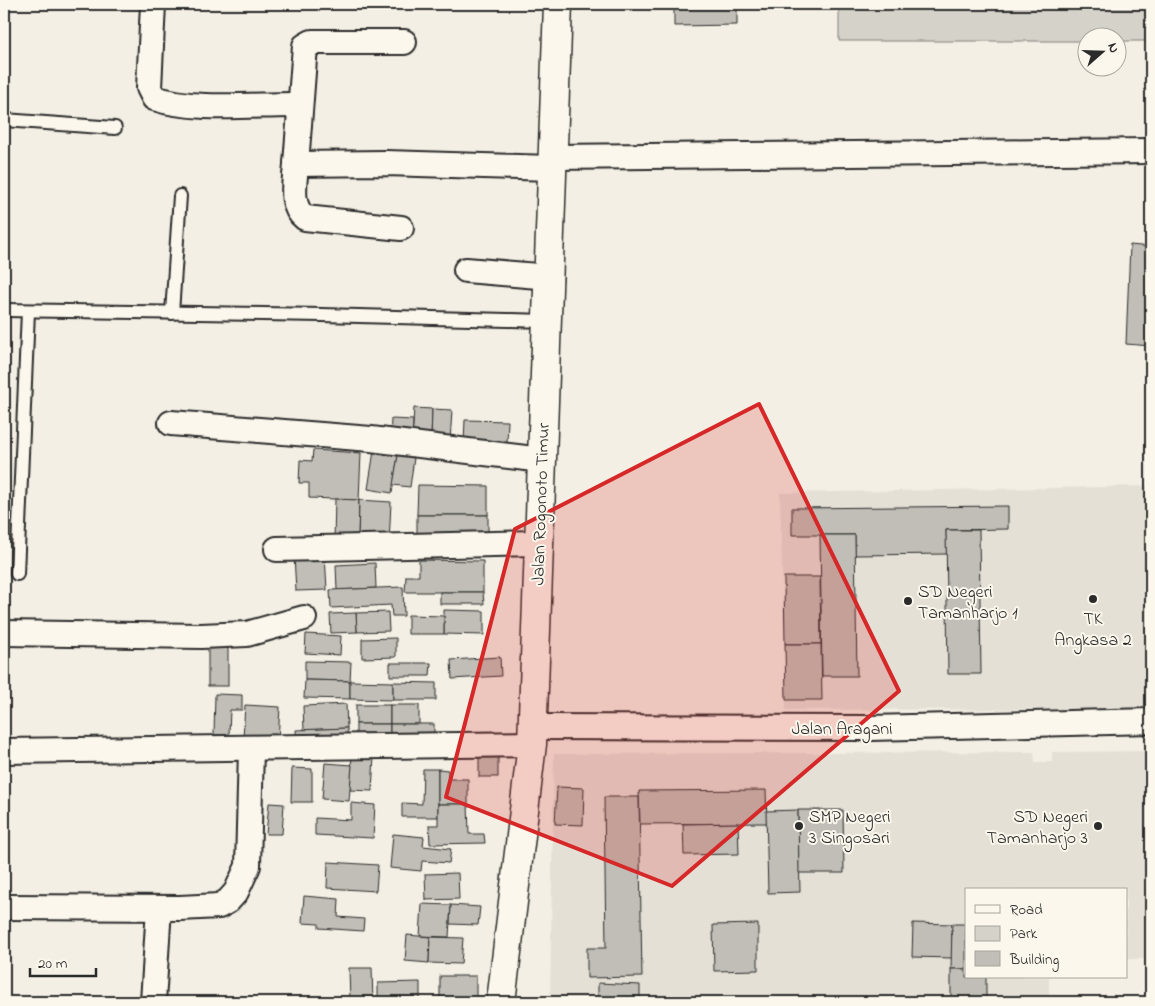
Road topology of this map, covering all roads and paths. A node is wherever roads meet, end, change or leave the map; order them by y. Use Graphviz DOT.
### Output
graph roads {
  1 [pos="153,4"];
  2 [pos="558,4"];
  3 [pos="404,42"];
  4 [pos="300,105"];
  5 [pos="4,120"];
  6 [pos="115,128"];
  7 [pos="1151,151"];
  8 [pos="552,162"];
  9 [pos="296,164"];
  10 [pos="180,196"];
  11 [pos="400,228"];
  12 [pos="466,270"];
  13 [pos="550,276"];
  14 [pos="4,310"];
  15 [pos="28,311"];
  16 [pos="172,312"];
  17 [pos="547,321"];
  18 [pos="171,423"];
  19 [pos="542,460"];
  20 [pos="539,543"];
  21 [pos="277,549"];
  22 [pos="18,574"];
  23 [pos="304,618"];
  24 [pos="4,633"];
  25 [pos="1151,721"];
  26 [pos="532,736"];
  27 [pos="251,749"];
  28 [pos="4,751"];
  29 [pos="4,906"];
  30 [pos="159,908"];
  31 [pos="154,1002"];
  32 [pos="501,1002"];
  1 -- 4 [label="street"];
  2 -- 8 [label="main road, Jalan Rogonoto Timur"];
  3 -- 4 [label="street"];
  4 -- 9 [label="street"];
  5 -- 6 [label="lane"];
  7 -- 8 [label="street"];
  8 -- 9 [label="street"];
  8 -- 13 [label="main road, Jalan Rogonoto Timur"];
  9 -- 11 [label="street"];
  10 -- 16 [label="lane"];
  12 -- 13 [label="street"];
  13 -- 17 [label="main road, Jalan Rogonoto Timur"];
  14 -- 15 [label="lane"];
  15 -- 16 [label="lane"];
  15 -- 22 [label="lane"];
  16 -- 17 [label="lane"];
  17 -- 19 [label="main road, Jalan Rogonoto Timur"];
  18 -- 19 [label="street"];
  19 -- 20 [label="main road, Jalan Rogonoto Timur"];
  20 -- 21 [label="street"];
  20 -- 26 [label="main road, Jalan Rogonoto Timur"];
  23 -- 24 [label="street"];
  25 -- 26 [label="street, Jalan Aragani"];
  26 -- 27 [label="street, Jalan Aragani"];
  26 -- 32 [label="main road, Jalan Rogonoto Timur"];
  27 -- 28 [label="street, Jalan Aragani"];
  27 -- 30 [label="street"];
  29 -- 30 [label="street"];
  30 -- 31 [label="street"];
}
